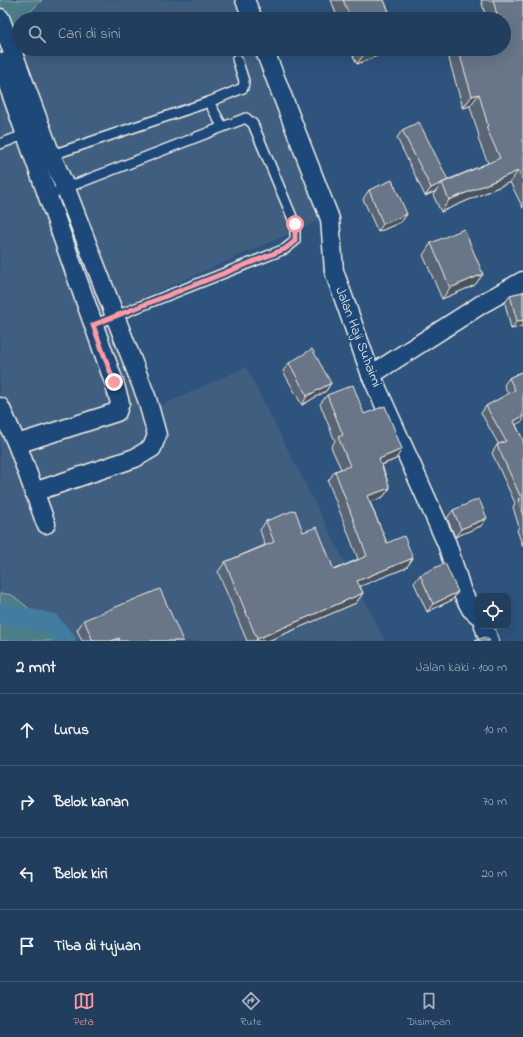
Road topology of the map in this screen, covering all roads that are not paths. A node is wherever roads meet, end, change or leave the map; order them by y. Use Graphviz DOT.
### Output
graph roads {
  1 [pos="246,0"];
  2 [pos="250,12"];
  3 [pos="0,18"];
  4 [pos="4,40"];
  5 [pos="267,56"];
  6 [pos="237,59"];
  7 [pos="0,62"];
  8 [pos="10,82"];
  9 [pos="209,102"];
  10 [pos="222,126"];
  11 [pos="42,128"];
  12 [pos="25,134"];
  13 [pos="0,144"];
  14 [pos="43,158"];
  15 [pos="66,189"];
  16 [pos="48,195"];
  17 [pos="93,258"];
  18 [pos="73,266"];
  19 [pos="523,281"];
  20 [pos="115,316"];
  21 [pos="93,325"];
  22 [pos="371,375"];
  23 [pos="147,399"];
  24 [pos="120,403"];
  25 [pos="0,407"];
  26 [pos="17,444"];
  27 [pos="34,492"];
  28 [pos="46,524"];
  29 [pos="475,612"];
  30 [pos="485,629"];
  31 [pos="489,641"];
  1 -- 2 [label="street"];
  3 -- 4 [label="street"];
  4 -- 8 [label="street"];
  5 -- 22 [label="street, Jalan Haji Suhaimi"];
  6 -- 9 [label="lane"];
  7 -- 8 [label="street"];
  8 -- 11 [label="street"];
  8 -- 12 [label="street"];
  9 -- 10 [label="lane"];
  9 -- 14 [label="lane"];
  10 -- 15 [label="lane"];
  10 -- 20 [label="lane"];
  11 -- 12 [label="lane"];
  11 -- 14 [label="street"];
  12 -- 13 [label="lane"];
  12 -- 14 [label="street"];
  14 -- 15 [label="street"];
  14 -- 16 [label="street"];
  15 -- 16 [label="lane"];
  15 -- 17 [label="street"];
  16 -- 18 [label="street"];
  17 -- 18 [label="street"];
  17 -- 20 [label="street"];
  18 -- 21 [label="street"];
  19 -- 22 [label="street"];
  20 -- 21 [label="lane"];
  20 -- 23 [label="street"];
  21 -- 24 [label="street"];
  22 -- 29 [label="street, Jalan Haji Suhaimi"];
  23 -- 24 [label="street"];
  23 -- 27 [label="street"];
  24 -- 26 [label="street"];
  25 -- 26 [label="street"];
  26 -- 27 [label="street"];
  27 -- 28 [label="street"];
  30 -- 31 [label="street"];
}
